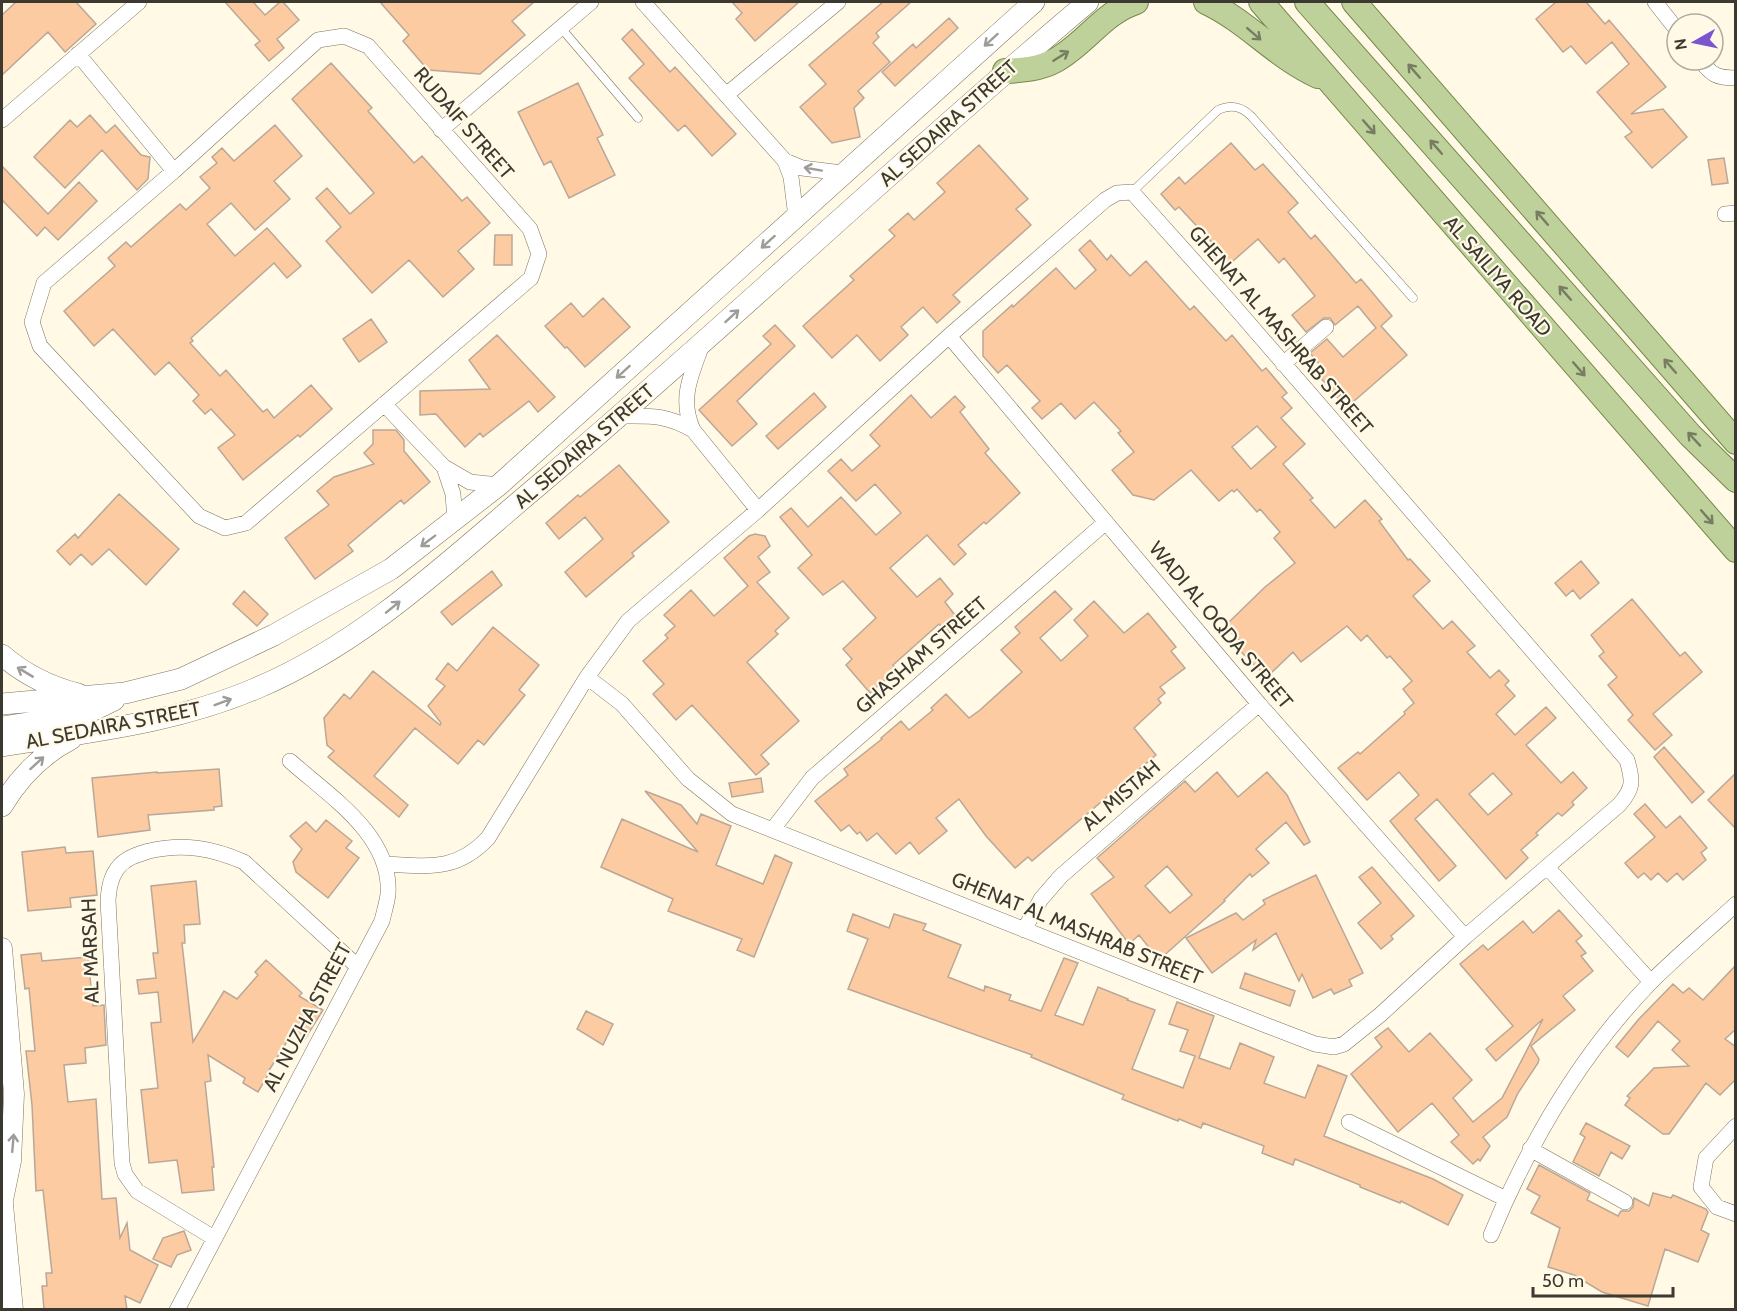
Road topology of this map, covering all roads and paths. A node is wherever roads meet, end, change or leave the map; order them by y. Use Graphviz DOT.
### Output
graph roads {
  1 [pos="139,2"];
  2 [pos="591,2"];
  3 [pos="643,2"];
  4 [pos="838,2"];
  5 [pos="1034,2"];
  6 [pos="1088,2"];
  7 [pos="1136,2"];
  8 [pos="1206,2"];
  9 [pos="1261,2"];
  10 [pos="1308,2"];
  11 [pos="1354,2"];
  12 [pos="1655,2"];
  13 [pos="1665,15"];
  14 [pos="561,28"];
  15 [pos="78,54"];
  16 [pos="1005,71"];
  17 [pos="1710,72"];
  18 [pos="1736,78"];
  19 [pos="1331,82"];
  20 [pos="726,95"];
  21 [pos="638,118"];
  22 [pos="2,120"];
  23 [pos="441,130"];
  24 [pos="785,161"];
  25 [pos="174,171"];
  26 [pos="842,173"];
  27 [pos="1132,192"];
  28 [pos="796,217"];
  29 [pos="1413,298"];
  30 [pos="1326,327"];
  31 [pos="949,336"];
  32 [pos="703,342"];
  33 [pos="1282,364"];
  34 [pos="384,404"];
  35 [pos="620,416"];
  36 [pos="693,430"];
  37 [pos="1736,442"];
  38 [pos="444,467"];
  39 [pos="1736,480"];
  40 [pos="498,485"];
  41 [pos="758,510"];
  42 [pos="454,521"];
  43 [pos="1106,522"];
  44 [pos="1736,550"];
  45 [pos="2,655"];
  46 [pos="587,677"];
  47 [pos="125,693"];
  48 [pos="90,697"];
  49 [pos="2,704"];
  50 [pos="1259,704"];
  51 [pos="2,727"];
  52 [pos="84,733"];
  53 [pos="2,746"];
  54 [pos="290,761"];
  55 [pos="2,807"];
  56 [pos="773,829"];
  57 [pos="385,864"];
  58 [pos="1548,868"];
  59 [pos="1736,904"];
  60 [pos="1024,930"];
  61 [pos="1465,937"];
  62 [pos="2,948"];
  63 [pos="357,966"];
  64 [pos="1651,982"];
  65 [pos="1349,1122"];
  66 [pos="1736,1126"];
  67 [pos="1530,1149"];
  68 [pos="2,1197"];
  69 [pos="1506,1199"];
  70 [pos="1625,1202"];
  71 [pos="1736,1215"];
  72 [pos="1491,1235"];
  73 [pos="214,1238"];
  74 [pos="13,1310"];
  75 [pos="177,1310"];
  1 -- 15 [label="street"];
  2 -- 14 [label="street"];
  3 -- 20 [label="street"];
  4 -- 20 [label="street"];
  5 -- 26 [label="main road, AL SEDAIRA STREET, one-way"];
  6 -- 16 [label="main road, AL SEDAIRA STREET"];
  16 -- 7 [label="main road, one-way"];
  8 -- 19 [label="main road, one-way"];
  9 -- 19 [label="main road, AL SAILIYA ROAD"];
  39 -- 10 [label="main road, one-way"];
  37 -- 11 [label="main road, one-way"];
  12 -- 13 [label="street"];
  14 -- 21 [label="lane"];
  14 -- 23 [label="street"];
  15 -- 22 [label="street"];
  15 -- 25 [label="street"];
  32 -- 16 [label="main road, AL SEDAIRA STREET, one-way"];
  17 -- 18 [label="street"];
  19 -- 44 [label="main road, AL SAILIYA ROAD, one-way"];
  20 -- 24 [label="street"];
  23 -- 25 [label="street, RUDAIF STREET"];
  23 -- 34 [label="street, RUDAIF STREET"];
  26 -- 24 [label="street, one-way"];
  24 -- 28 [label="street"];
  25 -- 34 [label="street, RUDAIF STREET"];
  26 -- 28 [label="main road, AL SEDAIRA STREET"];
  27 -- 29 [label="lane"];
  27 -- 31 [label="street"];
  27 -- 33 [label="street, GHENAT AL MASHRAB STREET"];
  28 -- 40 [label="main road, AL SEDAIRA STREET, one-way"];
  30 -- 33 [label="street"];
  31 -- 41 [label="street"];
  31 -- 43 [label="street, WADI AL OQDA STREET"];
  32 -- 35 [label="main road, AL SEDAIRA STREET"];
  32 -- 36 [label="street"];
  33 -- 58 [label="street, GHENAT AL MASHRAB STREET"];
  34 -- 38 [label="street"];
  35 -- 36 [label="street"];
  52 -- 35 [label="main road, AL SEDAIRA STREET, one-way"];
  36 -- 41 [label="street"];
  38 -- 40 [label="street"];
  38 -- 42 [label="street"];
  40 -- 42 [label="main road, AL SEDAIRA STREET"];
  41 -- 46 [label="street"];
  42 -- 47 [label="main road, AL SEDAIRA STREET, one-way"];
  43 -- 50 [label="street, WADI AL OQDA STREET"];
  43 -- 56 [label="street, GHASHAM STREET"];
  48 -- 45 [label="main road, one-way"];
  46 -- 56 [label="street, GHENAT AL MASHRAB STREET"];
  46 -- 57 [label="street"];
  47 -- 48 [label="main road, AL SEDAIRA STREET"];
  47 -- 51 [label="main road"];
  48 -- 49 [label="main road, AL SEDAIRA STREET"];
  50 -- 60 [label="street, AL MISTAH"];
  50 -- 61 [label="street, WADI AL OQDA STREET"];
  52 -- 53 [label="main road, AL SEDAIRA STREET"];
  55 -- 52 [label="main road, one-way"];
  54 -- 57 [label="street, AL NUZHA STREET"];
  56 -- 60 [label="street, GHENAT AL MASHRAB STREET"];
  57 -- 63 [label="street, AL NUZHA STREET"];
  58 -- 61 [label="street, GHENAT AL MASHRAB STREET"];
  58 -- 64 [label="street"];
  59 -- 64 [label="street"];
  60 -- 61 [label="street, GHENAT AL MASHRAB STREET"];
  68 -- 62 [label="street, one-way"];
  63 -- 73 [label="street, AL NUZHA STREET"];
  63 -- 73 [label="street, AL MARSAH"];
  64 -- 67 [label="street"];
  65 -- 69 [label="street"];
  66 -- 71 [label="street"];
  67 -- 69 [label="street"];
  67 -- 70 [label="street"];
  68 -- 74 [label="street"];
  69 -- 72 [label="street"];
  73 -- 75 [label="street, AL NUZHA STREET"];
}
